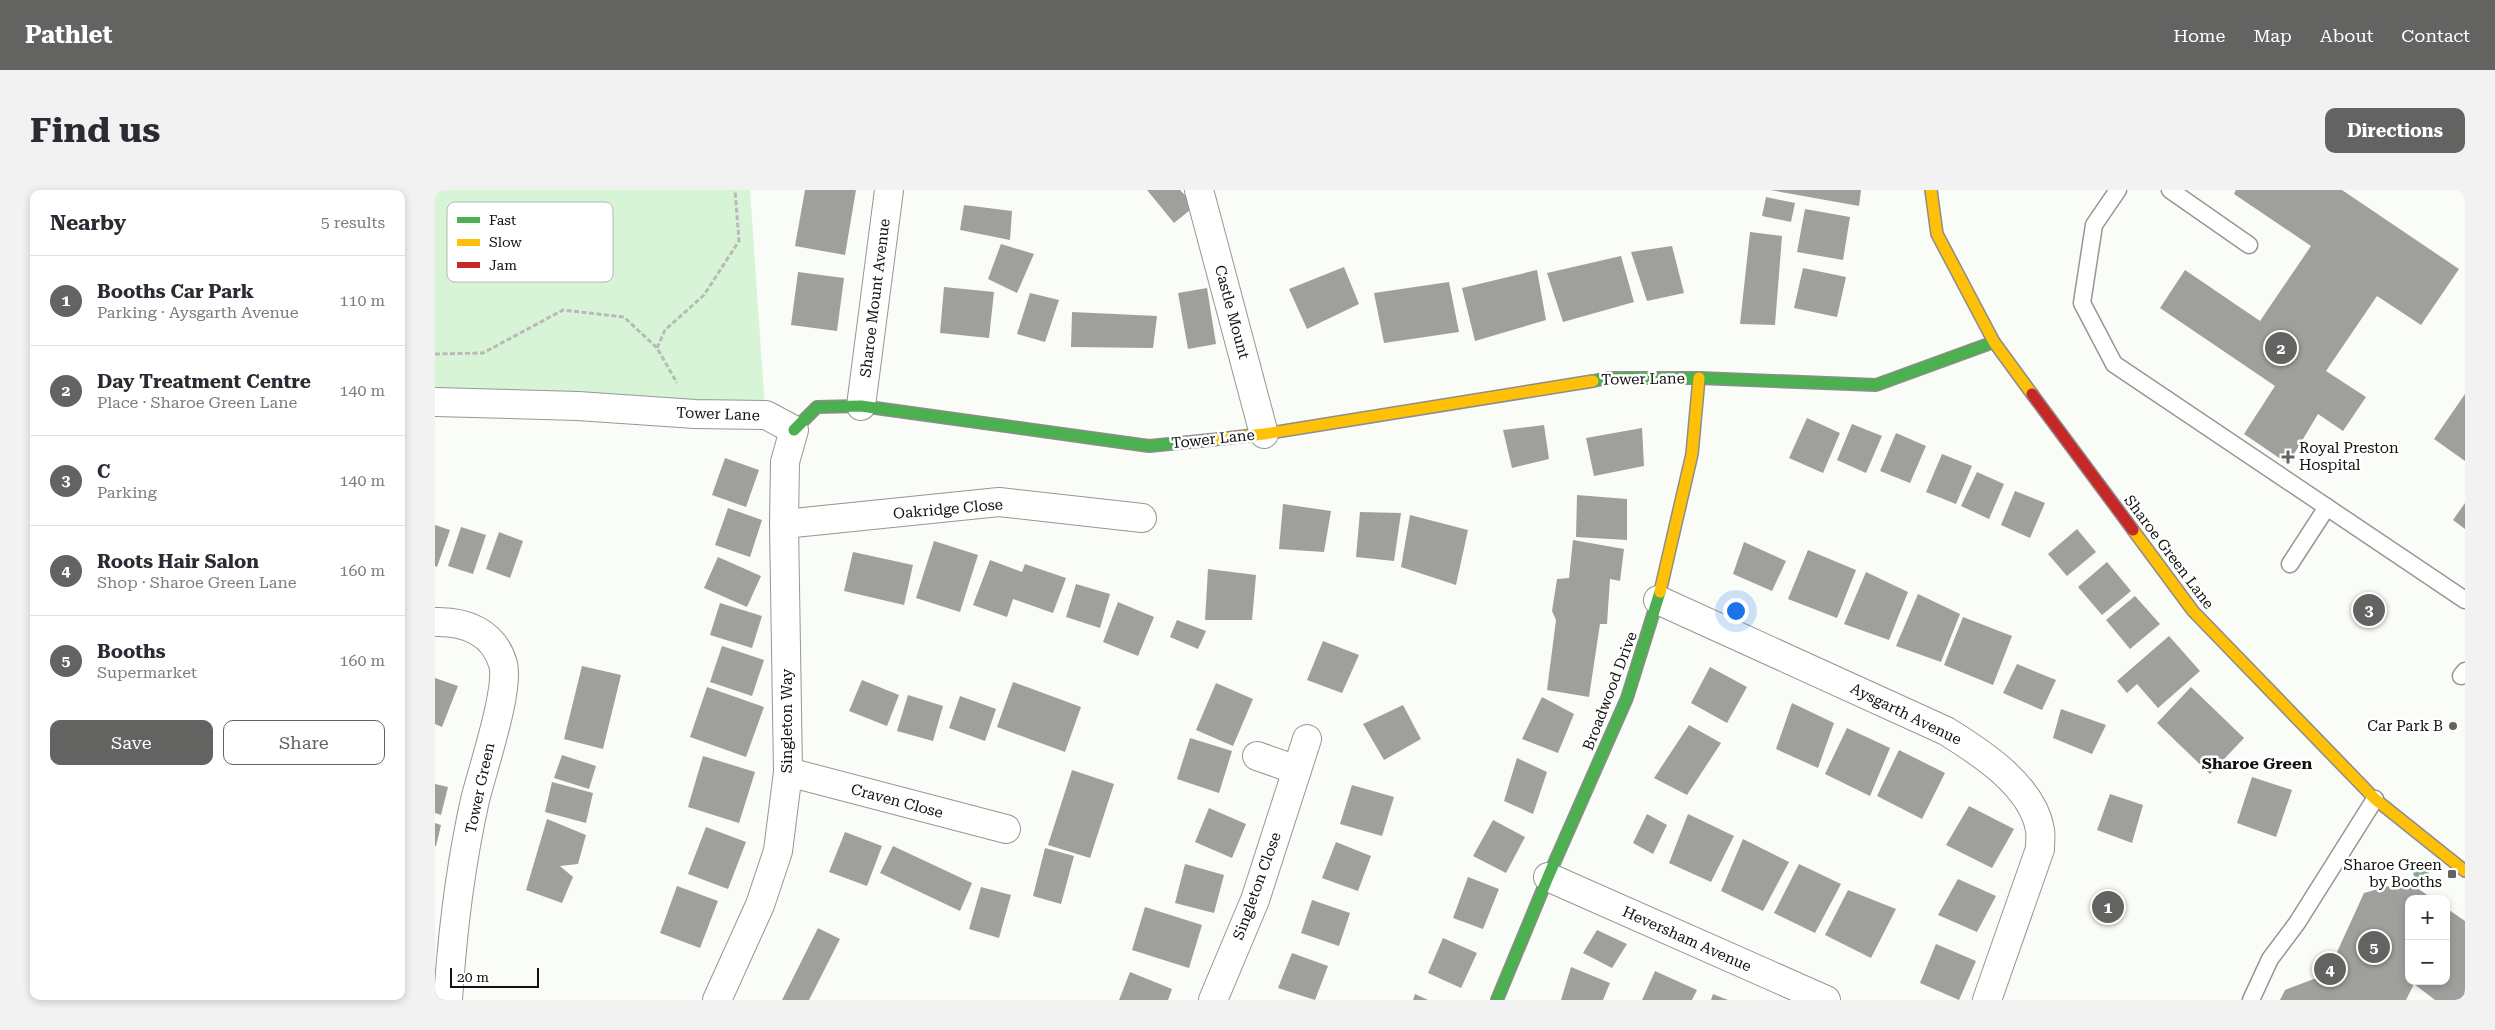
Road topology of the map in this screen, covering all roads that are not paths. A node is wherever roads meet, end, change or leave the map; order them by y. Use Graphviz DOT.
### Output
graph roads {
  1 [pos="889,190"];
  2 [pos="1199,190"];
  3 [pos="1931,190"];
  4 [pos="2118,190"];
  5 [pos="2170,190"];
  6 [pos="2249,244"];
  7 [pos="1994,342"];
  8 [pos="1699,378"];
  9 [pos="435,402"];
  10 [pos="861,406"];
  11 [pos="794,430"];
  12 [pos="1264,434"];
  13 [pos="2327,507"];
  14 [pos="1142,518"];
  15 [pos="784,524"];
  16 [pos="2289,564"];
  17 [pos="1658,600"];
  18 [pos="2465,600"];
  19 [pos="435,622"];
  20 [pos="1307,739"];
  21 [pos="1257,756"];
  22 [pos="1297,770"];
  23 [pos="788,772"];
  24 [pos="2375,799"];
  25 [pos="1006,829"];
  26 [pos="2465,871"];
  27 [pos="1548,877"];
  28 [pos="448,1000"];
  29 [pos="717,1000"];
  30 [pos="1213,1000"];
  31 [pos="1497,1000"];
  32 [pos="1826,1000"];
  33 [pos="1987,1000"];
  34 [pos="2251,1000"];
  1 -- 10 [label="street, Sharoe Mount Avenue"];
  2 -- 12 [label="street, Castle Mount"];
  3 -- 7 [label="street, Sharoe Green Lane"];
  4 -- 13 [label="lane"];
  5 -- 6 [label="lane"];
  7 -- 8 [label="street, Tower Lane"];
  7 -- 24 [label="street, Sharoe Green Lane"];
  8 -- 12 [label="street, Tower Lane"];
  8 -- 17 [label="street, Broadwood Drive"];
  9 -- 11 [label="street, Tower Lane"];
  10 -- 11 [label="street, Tower Lane"];
  10 -- 12 [label="street, Tower Lane"];
  11 -- 15 [label="street, Singleton Way"];
  13 -- 16 [label="lane"];
  13 -- 18 [label="lane"];
  14 -- 15 [label="street, Oakridge Close"];
  15 -- 23 [label="street, Singleton Way"];
  17 -- 27 [label="street, Broadwood Drive"];
  17 -- 33 [label="street, Aysgarth Avenue"];
  19 -- 28 [label="street, Tower Green"];
  20 -- 22 [label="street, Singleton Close"];
  21 -- 22 [label="street"];
  22 -- 30 [label="street, Singleton Close"];
  23 -- 25 [label="street, Craven Close"];
  23 -- 29 [label="street, Singleton Way"];
  24 -- 26 [label="street, Sharoe Green Lane"];
  24 -- 34 [label="lane"];
  27 -- 31 [label="street, Broadwood Drive"];
  27 -- 32 [label="street, Heversham Avenue"];
}
